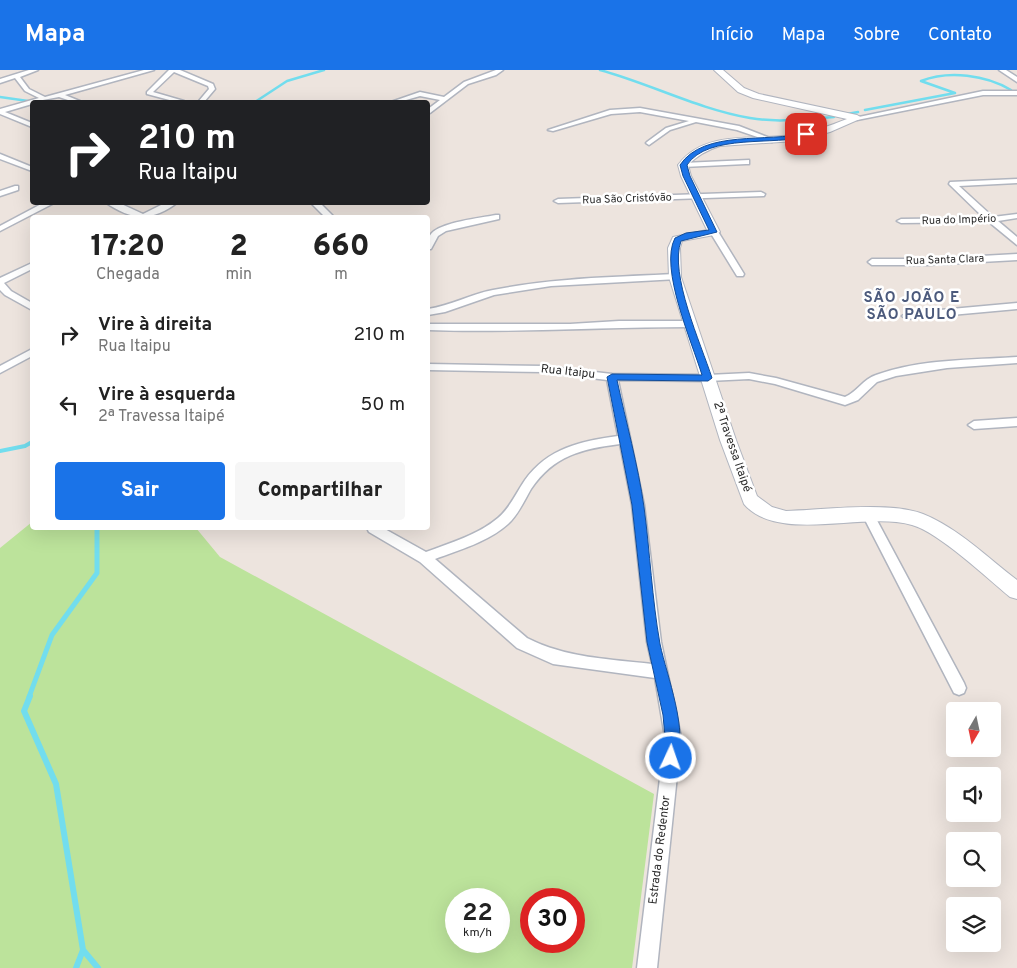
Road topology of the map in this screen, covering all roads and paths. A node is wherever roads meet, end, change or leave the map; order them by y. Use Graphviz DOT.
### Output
graph roads {
  1 [pos="35,70"];
  2 [pos="151,70"];
  3 [pos="172,70"];
  4 [pos="176,70"];
  5 [pos="500,70"];
  6 [pos="718,70"];
  7 [pos="1002,70"];
  8 [pos="16,76"];
  9 [pos="0,80"];
  10 [pos="1017,80"];
  11 [pos="1017,93"];
  12 [pos="59,95"];
  13 [pos="45,99"];
  14 [pos="444,99"];
  15 [pos="41,100"];
  16 [pos="73,100"];
  17 [pos="175,100"];
  18 [pos="203,100"];
  19 [pos="400,100"];
  20 [pos="30,103"];
  21 [pos="430,110"];
  22 [pos="0,111"];
  23 [pos="857,118"];
  24 [pos="701,120"];
  25 [pos="30,124"];
  26 [pos="552,130"];
  27 [pos="772,140"];
  28 [pos="649,143"];
  29 [pos="0,156"];
  30 [pos="746,162"];
  31 [pos="683,165"];
  32 [pos="30,168"];
  33 [pos="1017,181"];
  34 [pos="16,188"];
  35 [pos="0,194"];
  36 [pos="761,194"];
  37 [pos="696,196"];
  38 [pos="558,201"];
  39 [pos="46,205"];
  40 [pos="116,205"];
  41 [pos="168,205"];
  42 [pos="317,205"];
  43 [pos="138,215"];
  44 [pos="146,215"];
  45 [pos="328,215"];
  46 [pos="1017,216"];
  47 [pos="496,218"];
  48 [pos="994,220"];
  49 [pos="901,221"];
  50 [pos="0,229"];
  51 [pos="714,232"];
  52 [pos="1017,242"];
  53 [pos="430,244"];
  54 [pos="1017,257"];
  55 [pos="872,262"];
  56 [pos="30,267"];
  57 [pos="740,274"];
  58 [pos="675,277"];
  59 [pos="0,283"];
  60 [pos="30,306"];
  61 [pos="1017,306"];
  62 [pos="430,312"];
  63 [pos="907,316"];
  64 [pos="690,324"];
  65 [pos="430,327"];
  66 [pos="30,353"];
  67 [pos="1017,360"];
  68 [pos="430,368"];
  69 [pos="0,370"];
  70 [pos="612,377"];
  71 [pos="708,378"];
  72 [pos="1017,422"];
  73 [pos="974,425"];
  74 [pos="624,439"];
  75 [pos="868,514"];
  76 [pos="376,530"];
  77 [pos="425,558"];
  78 [pos="1017,591"];
  79 [pos="660,672"];
  80 [pos="959,688"];
  81 [pos="647,968"];
  1 -- 8 [label="street"];
  2 -- 12 [label="street"];
  3 -- 17 [label="street"];
  4 -- 18 [label="street"];
  5 -- 14 [label="street"];
  6 -- 23 [label="street"];
  7 -- 10 [label="street"];
  8 -- 9 [label="street"];
  8 -- 13 [label="street"];
  11 -- 23 [label="street"];
  12 -- 13 [label="street"];
  12 -- 16 [label="street"];
  13 -- 15 [label="street"];
  14 -- 19 [label="street"];
  14 -- 21 [label="street"];
  20 -- 22 [label="street"];
  22 -- 25 [label="street"];
  23 -- 27 [label="street"];
  24 -- 26 [label="street"];
  24 -- 27 [label="street"];
  24 -- 28 [label="street"];
  27 -- 31 [label="street"];
  29 -- 32 [label="street"];
  30 -- 31 [label="street"];
  31 -- 37 [label="street"];
  33 -- 48 [label="street"];
  34 -- 35 [label="street"];
  36 -- 37 [label="street, Rua São Cristóvão"];
  37 -- 38 [label="street, Rua São Cristóvão"];
  37 -- 51 [label="street"];
  39 -- 50 [label="street"];
  40 -- 43 [label="street"];
  41 -- 44 [label="street"];
  42 -- 45 [label="street"];
  46 -- 48 [label="street, Rua do Império"];
  47 -- 53 [label="street"];
  48 -- 49 [label="street, Rua do Império"];
  48 -- 52 [label="street"];
  51 -- 57 [label="street"];
  51 -- 58 [label="street, 2ª Travessa Itaipé"];
  54 -- 55 [label="street, Rua Santa Clara"];
  56 -- 59 [label="street"];
  58 -- 62 [label="street"];
  58 -- 64 [label="street, 2ª Travessa Itaipé"];
  59 -- 60 [label="street"];
  61 -- 63 [label="street"];
  64 -- 65 [label="street"];
  64 -- 71 [label="street, 2ª Travessa Itaipé"];
  66 -- 69 [label="street"];
  67 -- 71 [label="street, Rua Itaipu"];
  68 -- 70 [label="street, Rua Itaipu"];
  70 -- 71 [label="street, Rua Itaipu"];
  70 -- 74 [label="street, Estrada do Redentor"];
  71 -- 75 [label="street, 2ª Travessa Itaipé"];
  72 -- 73 [label="street"];
  74 -- 77 [label="street"];
  74 -- 79 [label="street, Estrada do Redentor"];
  75 -- 78 [label="street, 2ª Travessa Itaipé"];
  75 -- 80 [label="street"];
  76 -- 77 [label="street"];
  77 -- 79 [label="street"];
  79 -- 81 [label="street, Estrada do Redentor"];
}
